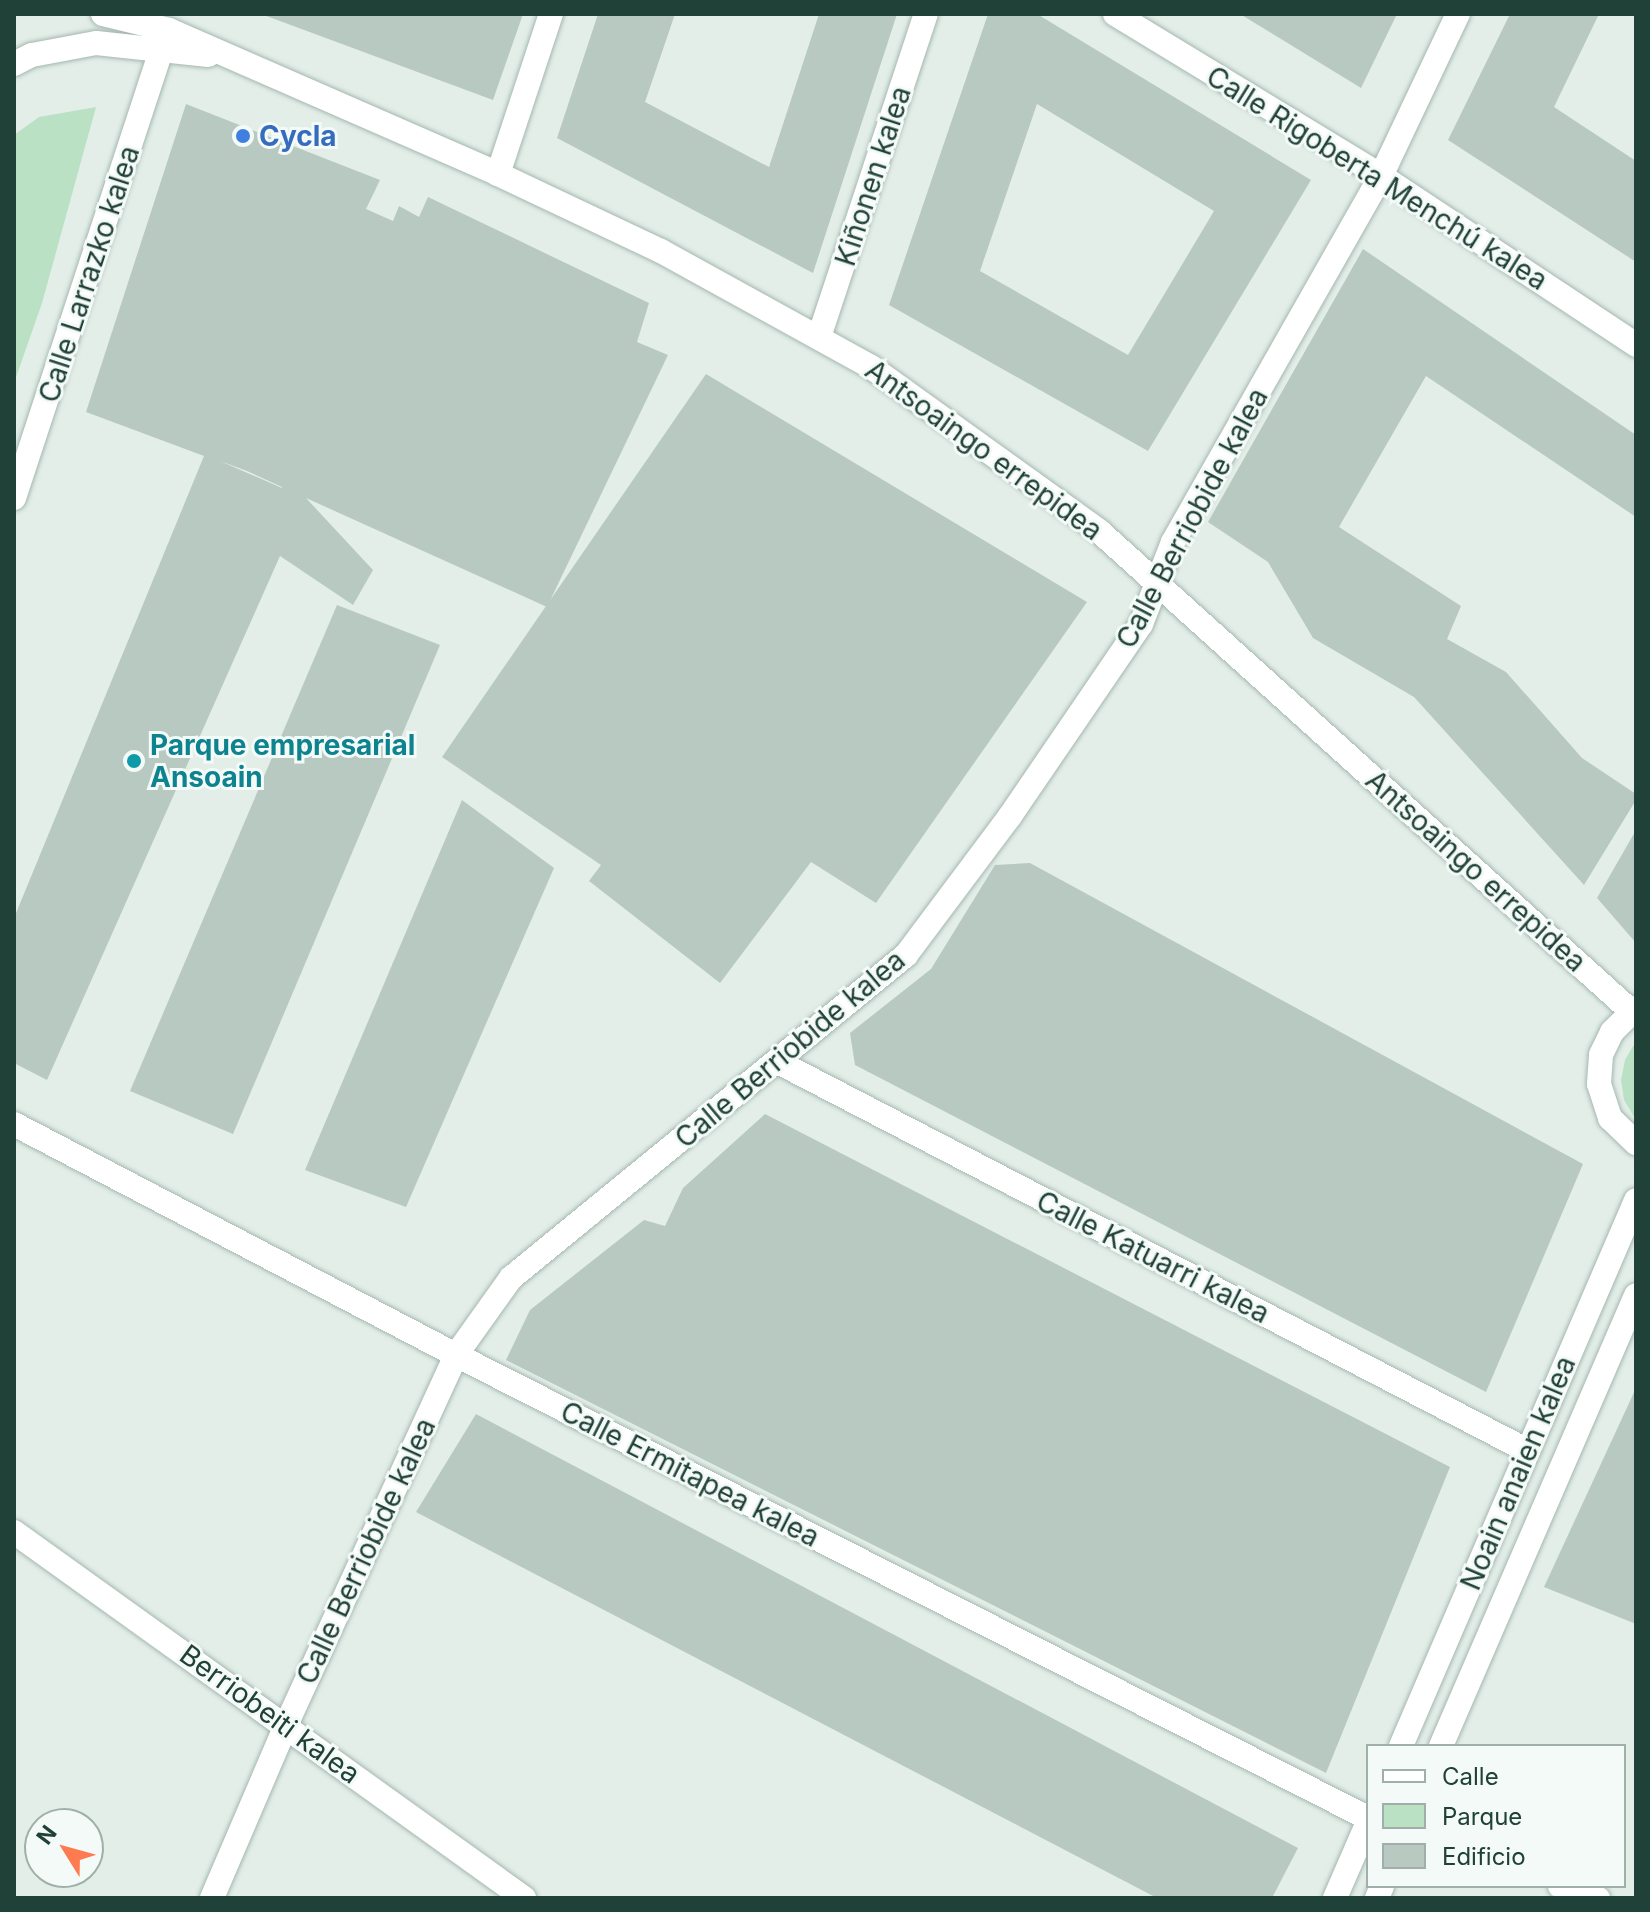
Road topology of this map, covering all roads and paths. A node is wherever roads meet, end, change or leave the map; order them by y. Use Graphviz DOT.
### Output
graph roads {
  1 [pos="103,14"];
  2 [pos="551,14"];
  3 [pos="926,14"];
  4 [pos="1115,14"];
  5 [pos="1458,14"];
  6 [pos="169,31"];
  7 [pos="14,64"];
  8 [pos="498,174"];
  9 [pos="1381,176"];
  10 [pos="819,337"];
  11 [pos="1636,345"];
  12 [pos="14,498"];
  13 [pos="1159,585"];
  14 [pos="1633,1009"];
  15 [pos="778,1062"];
  16 [pos="14,1124"];
  17 [pos="1636,1143"];
  18 [pos="1636,1200"];
  19 [pos="1636,1295"];
  20 [pos="456,1355"];
  21 [pos="1528,1451"];
  22 [pos="14,1532"];
  23 [pos="286,1725"];
  24 [pos="1402,1744"];
  25 [pos="1442,1744"];
  26 [pos="1366,1819"];
  27 [pos="1366,1825"];
  28 [pos="1566,1888"];
  29 [pos="212,1898"];
  30 [pos="524,1898"];
  31 [pos="1335,1898"];
  32 [pos="1598,1898"];
  1 -- 6 [label="street, Antsoaingo errepidea"];
  2 -- 8 [label="street"];
  3 -- 10 [label="street, Kiñonen kalea"];
  4 -- 9 [label="street, Calle Rigoberta Menchú kalea"];
  5 -- 9 [label="street, Calle Berriobide kalea"];
  6 -- 7 [label="street, Antsoaingo errepidea"];
  6 -- 8 [label="street, Antsoaingo errepidea"];
  6 -- 12 [label="street, Calle Larrazko kalea"];
  8 -- 10 [label="street, Antsoaingo errepidea"];
  9 -- 11 [label="street, Calle Rigoberta Menchú kalea"];
  9 -- 13 [label="street, Calle Berriobide kalea"];
  10 -- 13 [label="street, Antsoaingo errepidea"];
  13 -- 14 [label="street, Antsoaingo errepidea"];
  13 -- 15 [label="street, Calle Berriobide kalea"];
  14 -- 17 [label="street"];
  15 -- 20 [label="street, Calle Berriobide kalea"];
  15 -- 21 [label="street, Calle Katuarri kalea"];
  16 -- 20 [label="street, Calle Ermitapea kalea"];
  18 -- 21 [label="street, Noain anaien kalea"];
  19 -- 25 [label="street, Noain anaien kalea"];
  20 -- 23 [label="street, Calle Berriobide kalea"];
  20 -- 26 [label="street, Calle Ermitapea kalea"];
  21 -- 24 [label="street, Noain anaien kalea"];
  22 -- 23 [label="street, Berriobeiti kalea"];
  23 -- 29 [label="street, Calle Berriobide kalea"];
  23 -- 30 [label="street, Berriobeiti kalea"];
  27 -- 31 [label="street"];
  28 -- 32 [label="street"];
}
